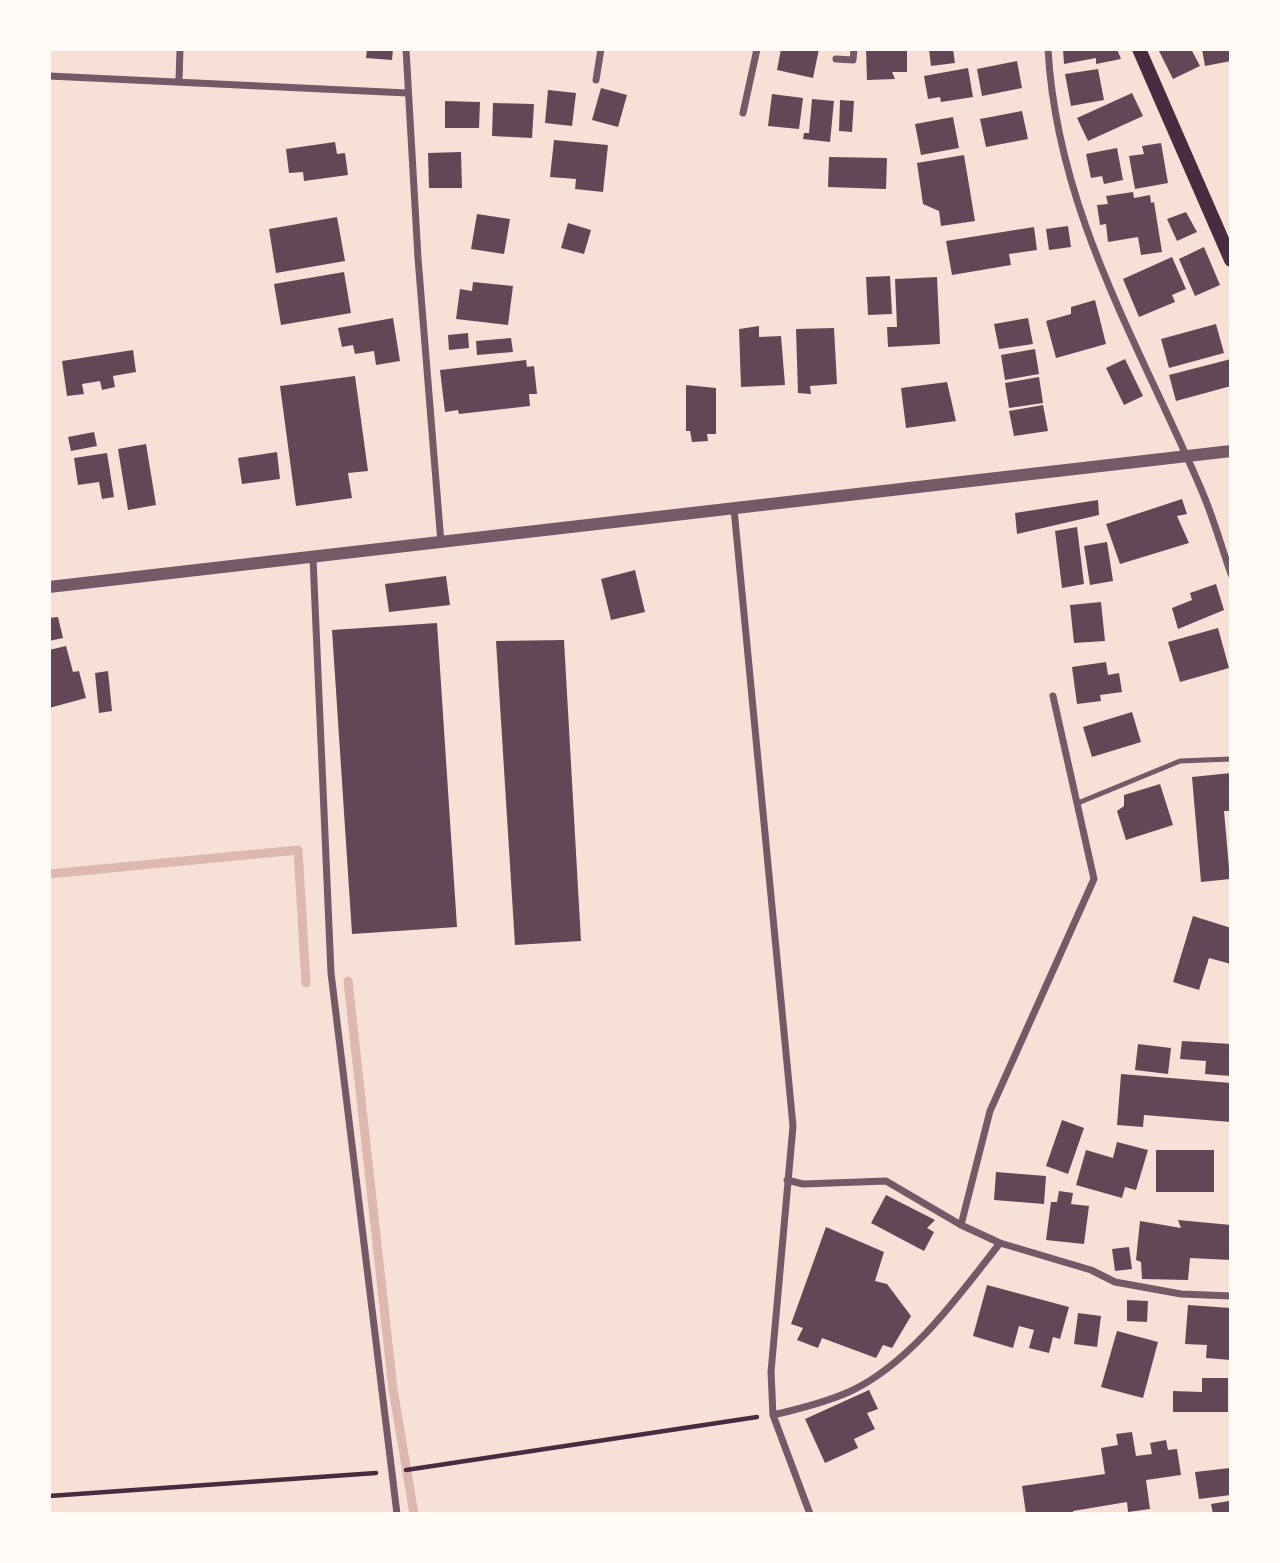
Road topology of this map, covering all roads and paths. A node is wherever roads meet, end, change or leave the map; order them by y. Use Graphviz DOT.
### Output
graph roads {
  1 [pos="180,49"];
  2 [pos="406,49"];
  3 [pos="601,49"];
  4 [pos="757,49"];
  5 [pos="854,49"];
  6 [pos="1048,49"];
  7 [pos="1139,49"];
  8 [pos="836,59"];
  9 [pos="49,76"];
  10 [pos="596,80"];
  11 [pos="178,81"];
  12 [pos="407,93"];
  13 [pos="743,113"];
  14 [pos="1231,260"];
  15 [pos="1231,451"];
  16 [pos="1184,455"];
  17 [pos="734,509"];
  18 [pos="440,543"];
  19 [pos="313,558"];
  20 [pos="1231,574"];
  21 [pos="49,587"];
  22 [pos="1054,696"];
  23 [pos="1231,759"];
  24 [pos="1078,803"];
  25 [pos="787,1180"];
  26 [pos="961,1225"];
  27 [pos="1000,1244"];
  28 [pos="1231,1296"];
  29 [pos="773,1415"];
  30 [pos="390,1472"];
  31 [pos="49,1496"];
  32 [pos="397,1514"];
  33 [pos="810,1514"];
  1 -- 11 [label="street"];
  2 -- 12 [label="street"];
  3 -- 10 [label="street"];
  4 -- 13 [label="street"];
  5 -- 8 [label="street"];
  6 -- 16 [label="street"];
  7 -- 14 [label="main road"];
  9 -- 11 [label="street"];
  11 -- 12 [label="street"];
  12 -- 18 [label="street"];
  15 -- 16 [label="street"];
  16 -- 17 [label="street"];
  16 -- 20 [label="street"];
  17 -- 18 [label="street"];
  17 -- 25 [label="street"];
  18 -- 19 [label="street"];
  19 -- 21 [label="street"];
  19 -- 30 [label="street"];
  22 -- 24 [label="street"];
  23 -- 24 [label="lane"];
  24 -- 26 [label="street"];
  25 -- 26 [label="street"];
  25 -- 29 [label="street"];
  26 -- 27 [label="street"];
  27 -- 28 [label="street"];
  27 -- 29 [label="street"];
  29 -- 30 [label="path"];
  29 -- 33 [label="street"];
  30 -- 31 [label="path"];
  30 -- 32 [label="street"];
}
